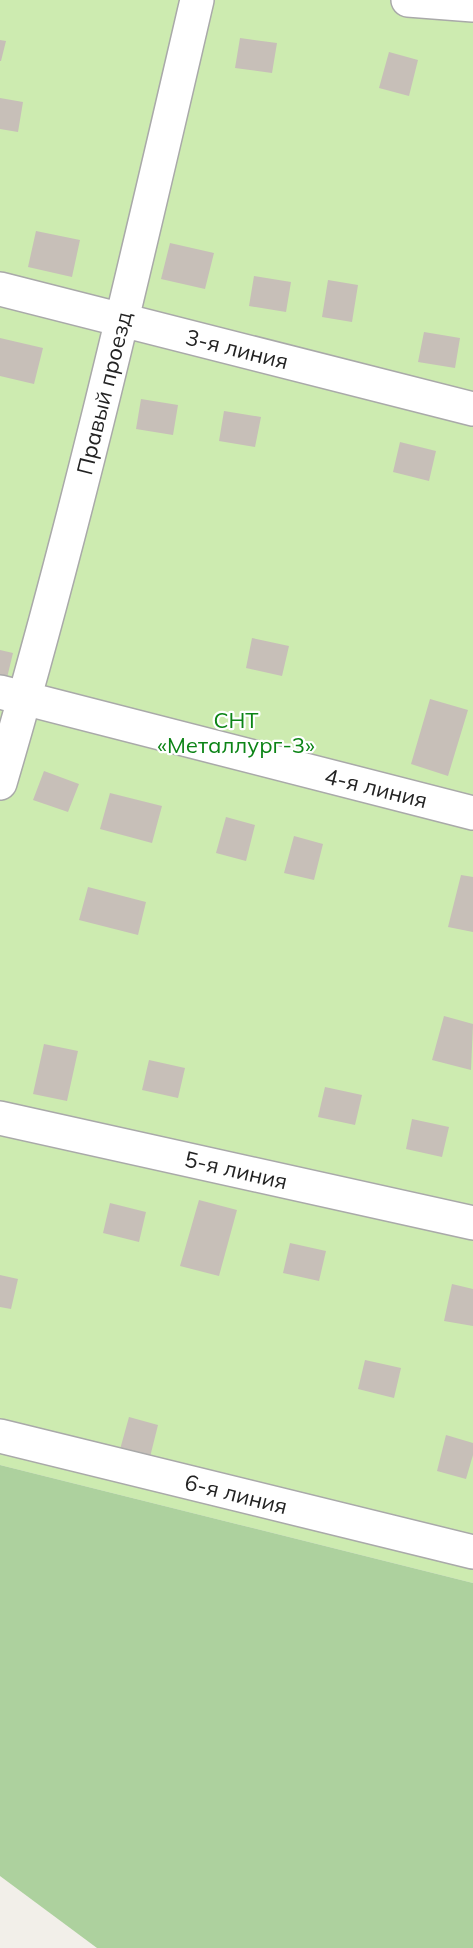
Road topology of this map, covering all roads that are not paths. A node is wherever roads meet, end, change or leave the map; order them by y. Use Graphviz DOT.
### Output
graph roads {
  1 [pos="197,0"];
  2 [pos="408,0"];
  3 [pos="473,5"];
  4 [pos="0,289"];
  5 [pos="123,320"];
  6 [pos="473,409"];
  7 [pos="13,695"];
  8 [pos="0,783"];
  9 [pos="473,813"];
  10 [pos="0,1118"];
  11 [pos="473,1223"];
  12 [pos="0,1436"];
  13 [pos="473,1552"];
  1 -- 5 [label="lane, Правый проезд"];
  2 -- 3 [label="lane"];
  4 -- 5 [label="lane, 3-я линия"];
  5 -- 6 [label="lane, 3-я линия"];
  5 -- 7 [label="lane, Правый проезд"];
  7 -- 8 [label="lane, Правый проезд"];
  7 -- 9 [label="lane, 4-я линия"];
  10 -- 11 [label="lane, 5-я линия"];
  12 -- 13 [label="lane, 6-я линия"];
}
